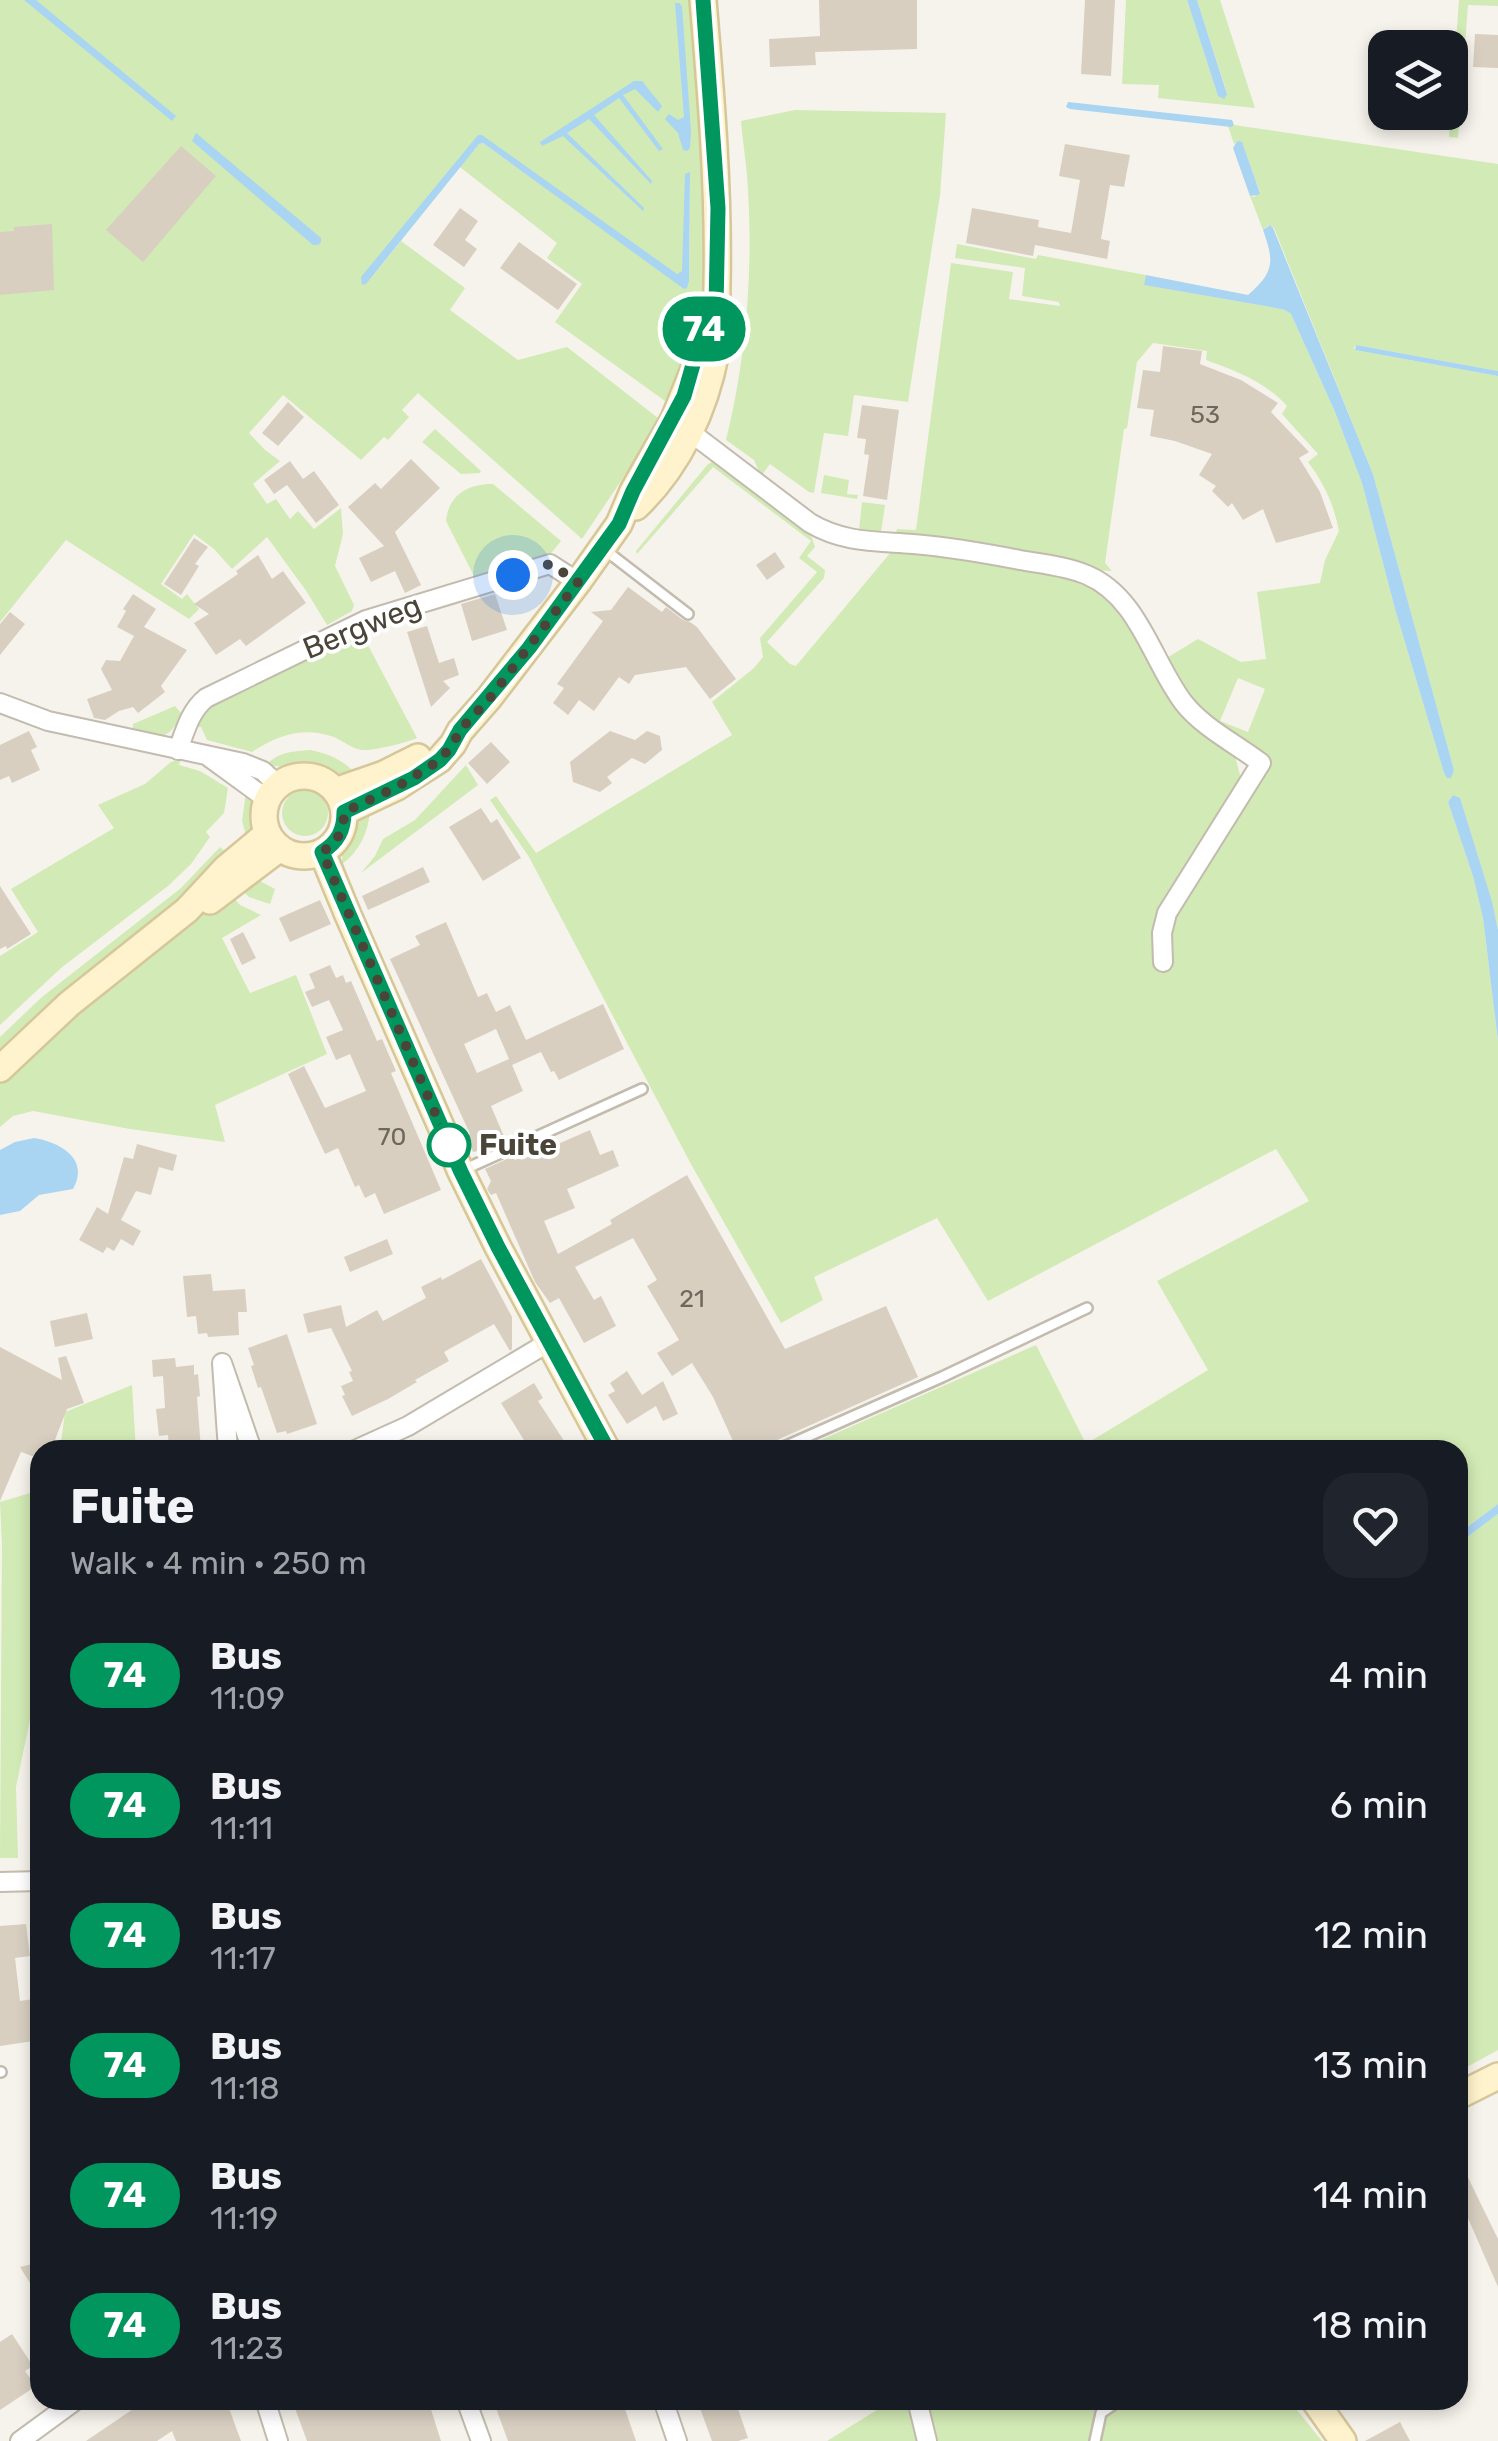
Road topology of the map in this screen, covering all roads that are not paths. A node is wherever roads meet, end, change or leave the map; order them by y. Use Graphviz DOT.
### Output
graph roads {
  1 [pos="703,0"];
  2 [pos="682,426"];
  3 [pos="602,548"];
  4 [pos="578,582"];
  5 [pos="688,614"];
  6 [pos="0,702"];
  7 [pos="178,750"];
  8 [pos="273,793"];
  9 [pos="340,801"];
  10 [pos="274,841"];
  11 [pos="322,852"];
  12 [pos="1164,962"];
  13 [pos="0,1068"];
  14 [pos="642,1089"];
  15 [pos="461,1172"];
  16 [pos="1086,1308"];
  17 [pos="550,1342"];
  18 [pos="227,1440"];
  19 [pos="249,1440"];
  20 [pos="377,1440"];
  21 [pos="603,1440"];
  22 [pos="800,1440"];
  23 [pos="30,1881"];
  24 [pos="0,1882"];
  25 [pos="1498,2076"];
  26 [pos="1468,2091"];
  27 [pos="62,2410"];
  28 [pos="268,2410"];
  29 [pos="470,2410"];
  30 [pos="666,2410"];
  31 [pos="919,2410"];
  32 [pos="1105,2410"];
  33 [pos="1321,2410"];
  34 [pos="20,2441"];
  35 [pos="278,2441"];
  36 [pos="481,2441"];
  37 [pos="677,2441"];
  38 [pos="927,2441"];
  39 [pos="1095,2441"];
  40 [pos="1343,2441"];
  1 -- 2 [label="main road"];
  2 -- 3 [label="main road"];
  2 -- 12 [label="street"];
  3 -- 4 [label="main road"];
  3 -- 5 [label="lane"];
  4 -- 7 [label="street, Bergweg"];
  4 -- 9 [label="main road"];
  6 -- 7 [label="street"];
  7 -- 8 [label="street"];
  8 -- 9 [label="main road"];
  8 -- 10 [label="main road"];
  9 -- 11 [label="main road"];
  10 -- 11 [label="main road"];
  10 -- 13 [label="main road"];
  11 -- 15 [label="main road"];
  14 -- 15 [label="lane"];
  15 -- 17 [label="main road"];
  16 -- 22 [label="lane"];
  17 -- 20 [label="street"];
  17 -- 21 [label="main road"];
  18 -- 19 [label="street"];
  23 -- 24 [label="street"];
  25 -- 26 [label="main road"];
  27 -- 34 [label="street"];
  28 -- 35 [label="street"];
  29 -- 36 [label="street"];
  30 -- 37 [label="street"];
  31 -- 38 [label="street"];
  32 -- 39 [label="lane"];
  33 -- 40 [label="main road"];
}
